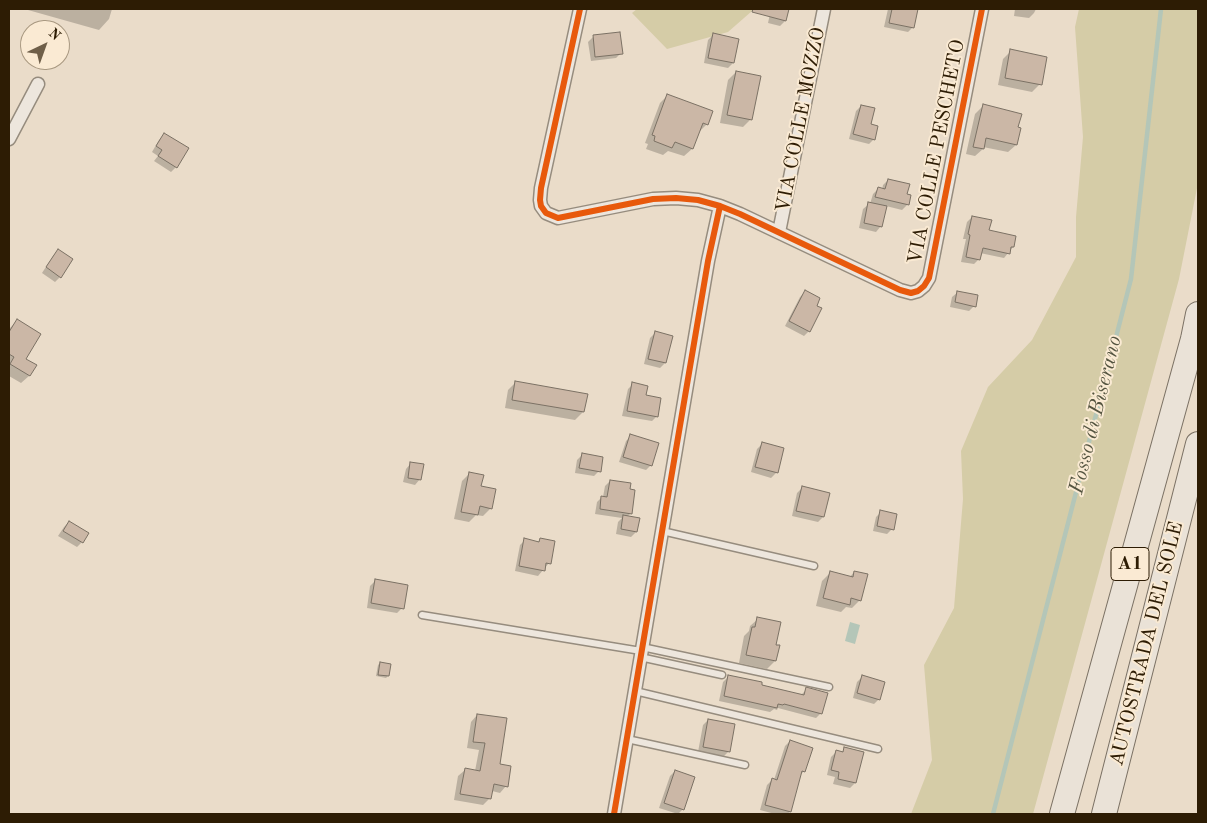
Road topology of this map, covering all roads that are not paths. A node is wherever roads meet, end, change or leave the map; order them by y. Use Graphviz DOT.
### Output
graph roads {
  1 [pos="580,9"];
  2 [pos="824,9"];
  3 [pos="982,9"];
  4 [pos="38,84"];
  5 [pos="9,139"];
  6 [pos="720,206"];
  7 [pos="779,232"];
  8 [pos="1198,314"];
  9 [pos="1198,444"];
  10 [pos="662,531"];
  11 [pos="814,566"];
  12 [pos="422,615"];
  13 [pos="641,651"];
  14 [pos="722,675"];
  15 [pos="829,687"];
  16 [pos="635,690"];
  17 [pos="626,739"];
  18 [pos="878,750"];
  19 [pos="745,765"];
  20 [pos="614,814"];
  21 [pos="1062,814"];
  22 [pos="1104,814"];
  1 -- 6 [label="street, VIA COLLE PESCHETO"];
  2 -- 7 [label="street, VIA COLLE MOZZO"];
  3 -- 7 [label="street, VIA COLLE PESCHETO"];
  4 -- 5 [label="street"];
  6 -- 7 [label="street, VIA COLLE PESCHETO"];
  6 -- 10 [label="street"];
  8 -- 21 [label="highway, AUTOSTRADA DEL SOLE / A1"];
  9 -- 22 [label="highway, AUTOSTRADA DEL SOLE / A1"];
  10 -- 11 [label="lane"];
  10 -- 13 [label="street"];
  12 -- 13 [label="lane"];
  13 -- 14 [label="lane"];
  13 -- 15 [label="lane"];
  13 -- 16 [label="street"];
  16 -- 17 [label="street"];
  16 -- 18 [label="lane"];
  17 -- 19 [label="lane"];
  17 -- 20 [label="street"];
}
